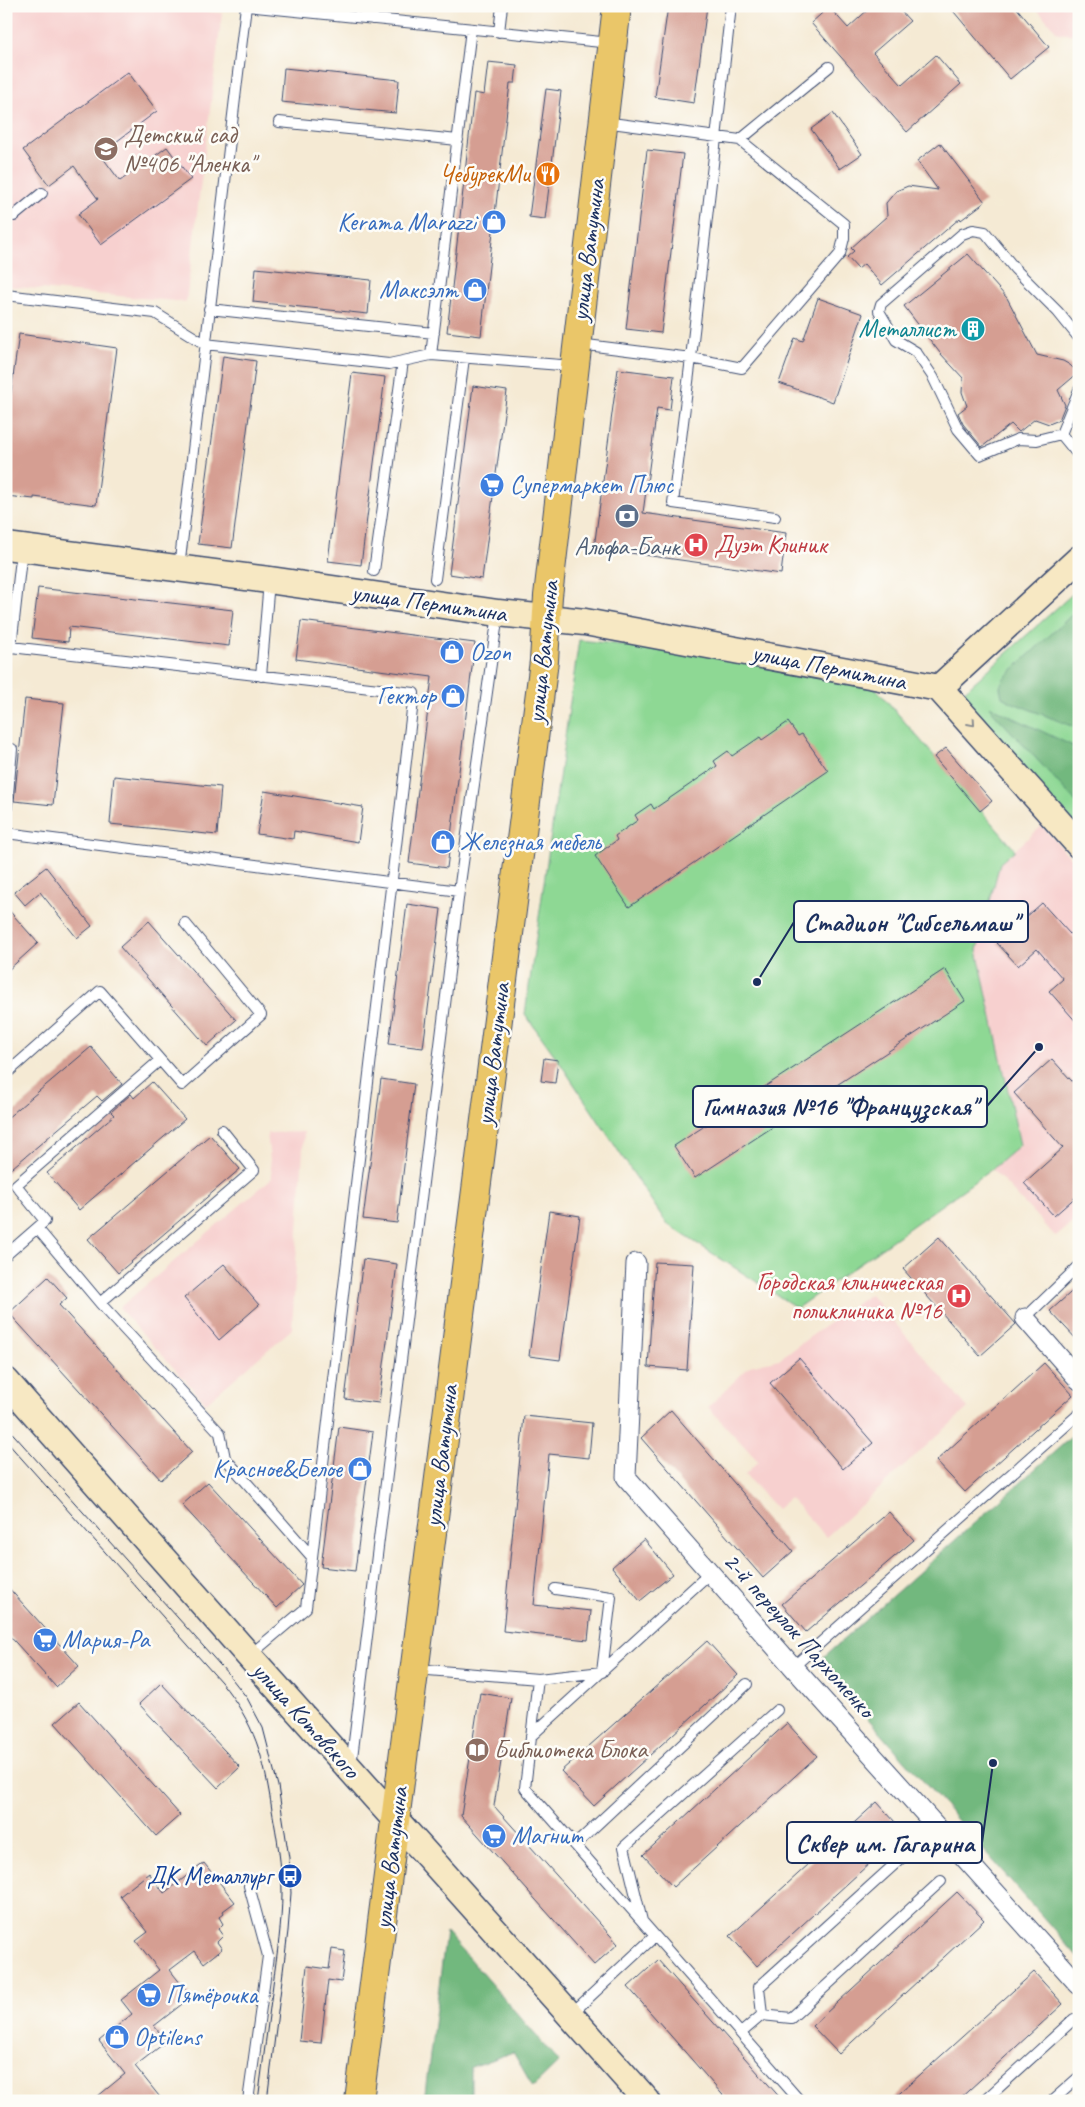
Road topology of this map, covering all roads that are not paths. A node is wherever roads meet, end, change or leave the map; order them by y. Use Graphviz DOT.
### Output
graph roads {
  1 [pos="246,6"];
  2 [pos="374,6"];
  3 [pos="502,6"];
  4 [pos="617,6"];
  5 [pos="731,6"];
  6 [pos="372,19"];
  7 [pos="471,29"];
  8 [pos="499,32"];
  9 [pos="612,44"];
  10 [pos="829,67"];
  11 [pos="279,122"];
  12 [pos="603,122"];
  13 [pos="716,137"];
  14 [pos="458,140"];
  15 [pos="740,140"];
  16 [pos="42,193"];
  17 [pos="6,214"];
  18 [pos="6,295"];
  19 [pos="210,309"];
  20 [pos="434,333"];
  21 [pos="1079,338"];
  22 [pos="205,344"];
  23 [pos="432,355"];
  24 [pos="576,355"];
  25 [pos="464,358"];
  26 [pos="691,358"];
  27 [pos="403,361"];
  28 [pos="1079,390"];
  29 [pos="1061,434"];
  30 [pos="1079,456"];
  31 [pos="775,517"];
  32 [pos="14,548"];
  33 [pos="1079,559"];
  34 [pos="178,568"];
  35 [pos="374,571"];
  36 [pos="435,579"];
  37 [pos="269,580"];
  38 [pos="498,613"];
  39 [pos="546,618"];
  40 [pos="9,649"];
  41 [pos="261,676"];
  42 [pos="939,688"];
  43 [pos="12,748"];
  44 [pos="6,816"];
  45 [pos="6,833"];
  46 [pos="1079,845"];
  47 [pos="392,881"];
  48 [pos="459,890"];
  49 [pos="185,923"];
  50 [pos="160,1060"];
  51 [pos="6,1074"];
  52 [pos="222,1130"];
  53 [pos="37,1228"];
  54 [pos="6,1255"];
  55 [pos="636,1263"];
  56 [pos="1079,1266"];
  57 [pos="100,1303"];
  58 [pos="1024,1318"];
  59 [pos="1078,1376"];
  60 [pos="6,1381"];
  61 [pos="1079,1414"];
  62 [pos="312,1557"];
  63 [pos="710,1573"];
  64 [pos="555,1589"];
  65 [pos="249,1656"];
  66 [pos="793,1667"];
  67 [pos="413,1669"];
  68 [pos="602,1672"];
  69 [pos="538,1678"];
  70 [pos="747,1684"];
  71 [pos="777,1710"];
  72 [pos="531,1736"];
  73 [pos="350,1769"];
  74 [pos="396,1820"];
  75 [pos="917,1844"];
  76 [pos="575,1846"];
  77 [pos="941,1881"];
  78 [pos="249,1886"];
  79 [pos="642,1922"];
  80 [pos="655,1936"];
  81 [pos="1079,1985"];
  82 [pos="570,2015"];
  83 [pos="762,2015"];
  84 [pos="1074,2019"];
  85 [pos="741,2033"];
  86 [pos="1079,2077"];
  87 [pos="248,2101"];
  88 [pos="359,2101"];
  89 [pos="647,2101"];
  90 [pos="800,2101"];
  91 [pos="984,2101"];
  92 [pos="1052,2101"];
  1 -- 6 [label="lane"];
  1 -- 19 [label="lane"];
  2 -- 6 [label="lane"];
  3 -- 8 [label="lane"];
  4 -- 9 [label="main road, улица Ватутина"];
  5 -- 13 [label="lane"];
  6 -- 7 [label="lane"];
  7 -- 8 [label="lane"];
  7 -- 14 [label="lane"];
  8 -- 9 [label="lane"];
  9 -- 12 [label="main road, улица Ватутина"];
  10 -- 15 [label="lane"];
  11 -- 14 [label="lane"];
  12 -- 13 [label="lane"];
  12 -- 24 [label="main road, улица Ватутина"];
  13 -- 15 [label="lane"];
  13 -- 26 [label="lane"];
  14 -- 20 [label="lane"];
  15 -- 26 [label="lane"];
  16 -- 17 [label="lane"];
  18 -- 22 [label="lane"];
  19 -- 20 [label="lane"];
  19 -- 22 [label="lane"];
  20 -- 23 [label="lane"];
  21 -- 29 [label="lane"];
  22 -- 27 [label="lane"];
  22 -- 34 [label="lane"];
  23 -- 25 [label="lane"];
  23 -- 27 [label="lane"];
  24 -- 25 [label="lane"];
  24 -- 26 [label="lane"];
  24 -- 39 [label="main road, улица Ватутина"];
  25 -- 36 [label="lane"];
  26 -- 31 [label="lane"];
  27 -- 35 [label="lane"];
  28 -- 29 [label="lane"];
  29 -- 30 [label="lane"];
  32 -- 34 [label="street, улица Пермитина"];
  32 -- 40 [label="lane"];
  33 -- 42 [label="street"];
  34 -- 37 [label="street, улица Пермитина"];
  37 -- 38 [label="street, улица Пермитина"];
  37 -- 41 [label="lane"];
  38 -- 39 [label="street, улица Пермитина"];
  38 -- 48 [label="lane"];
  39 -- 42 [label="street, улица Пермитина"];
  39 -- 67 [label="main road, улица Ватутина"];
  40 -- 41 [label="lane"];
  41 -- 47 [label="lane"];
  42 -- 46 [label="street, one-way"];
  43 -- 44 [label="lane"];
  45 -- 47 [label="lane"];
  47 -- 48 [label="lane"];
  47 -- 62 [label="lane"];
  48 -- 73 [label="lane"];
  49 -- 50 [label="lane"];
  50 -- 51 [label="lane"];
  50 -- 53 [label="lane"];
  52 -- 57 [label="lane"];
  53 -- 54 [label="lane"];
  53 -- 57 [label="lane"];
  55 -- 63 [label="street, 2-й переулок Пархоменко"];
  56 -- 58 [label="lane"];
  57 -- 62 [label="lane"];
  58 -- 59 [label="street"];
  60 -- 65 [label="street, улица Котовского"];
  61 -- 66 [label="lane"];
  62 -- 65 [label="lane"];
  63 -- 66 [label="street, 2-й переулок Пархоменко"];
  63 -- 68 [label="lane"];
  64 -- 68 [label="lane"];
  65 -- 73 [label="street, улица Котовского"];
  66 -- 81 [label="street, 2-й переулок Пархоменко"];
  67 -- 69 [label="lane"];
  67 -- 74 [label="main road, улица Ватутина"];
  68 -- 69 [label="lane"];
  68 -- 72 [label="lane"];
  69 -- 72 [label="lane"];
  70 -- 76 [label="lane"];
  71 -- 79 [label="lane"];
  72 -- 76 [label="lane"];
  73 -- 74 [label="street, улица Котовского"];
  74 -- 82 [label="street, улица Котовского"];
  74 -- 88 [label="main road, улица Ватутина"];
  75 -- 83 [label="lane"];
  76 -- 79 [label="lane"];
  77 -- 83 [label="lane"];
  78 -- 87 [label="lane"];
  79 -- 80 [label="lane"];
  80 -- 82 [label="lane"];
  80 -- 85 [label="lane"];
  82 -- 89 [label="street, улица Котовского"];
  83 -- 85 [label="lane"];
  84 -- 91 [label="lane"];
  85 -- 90 [label="lane"];
  86 -- 92 [label="lane"];
}
